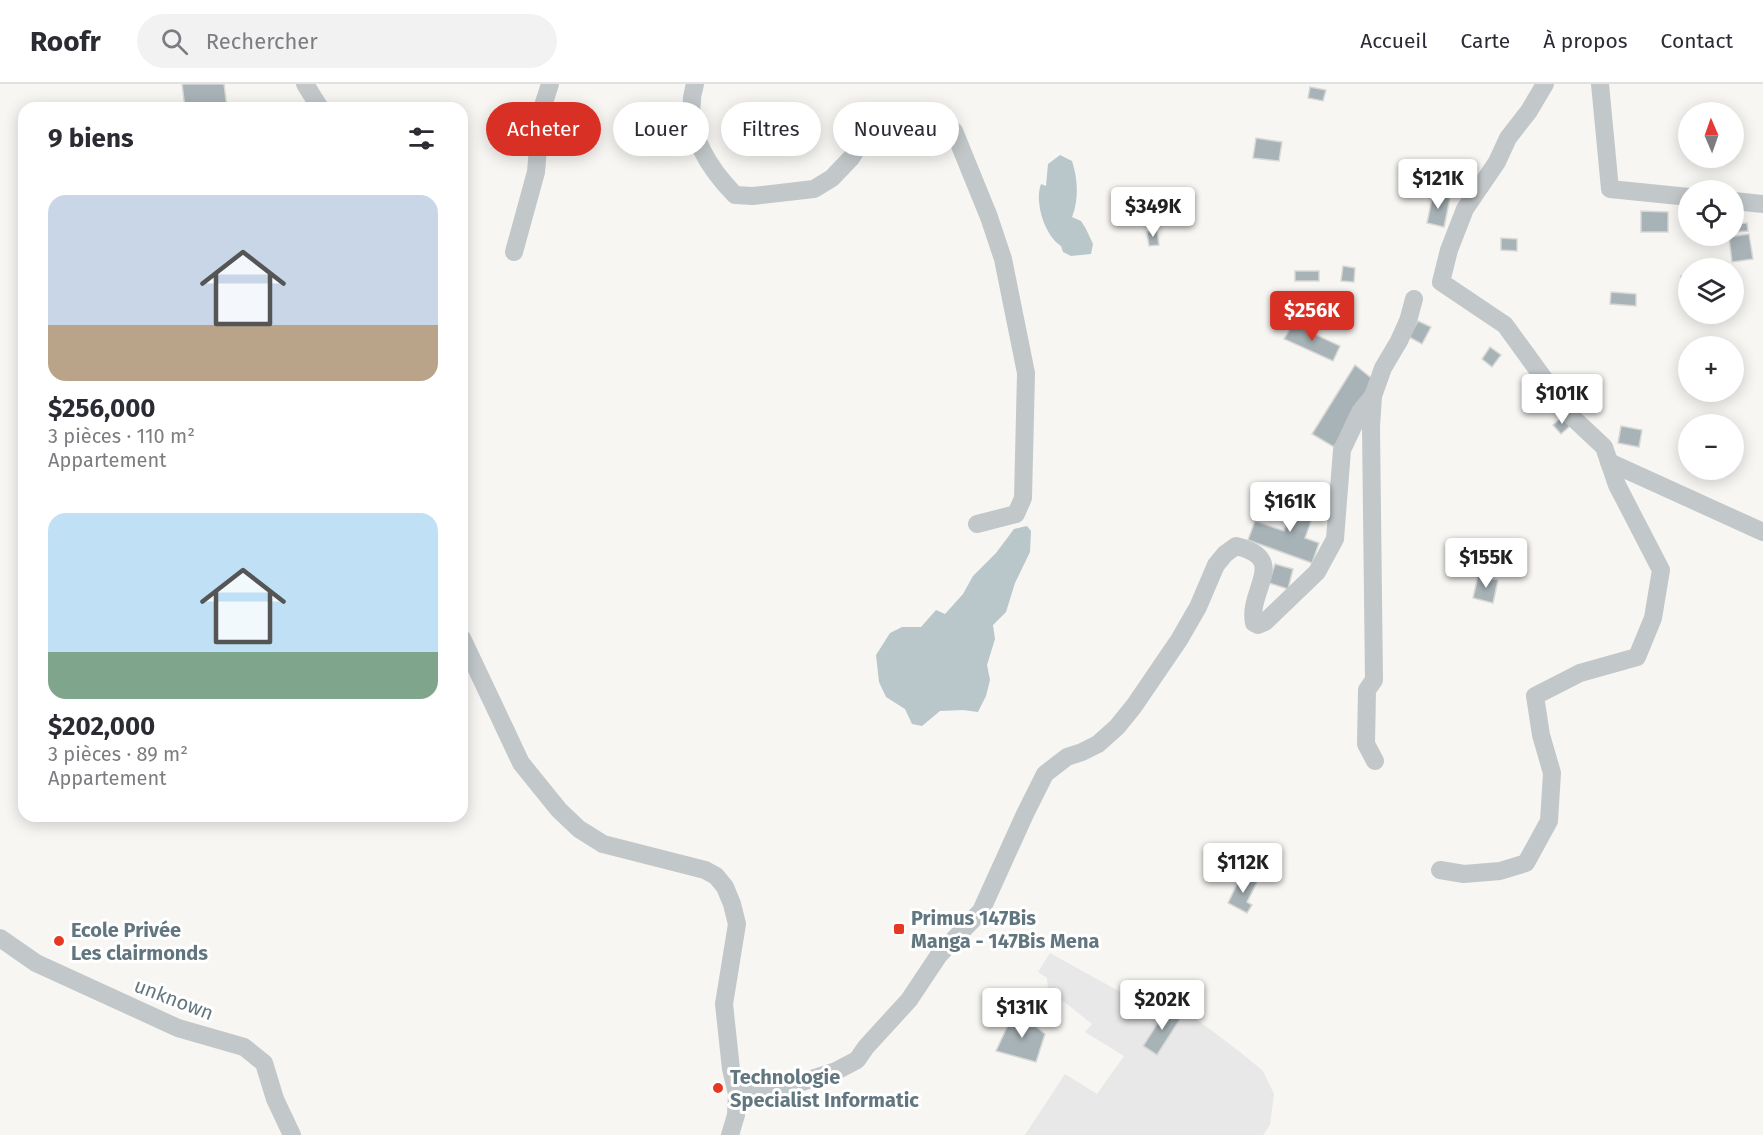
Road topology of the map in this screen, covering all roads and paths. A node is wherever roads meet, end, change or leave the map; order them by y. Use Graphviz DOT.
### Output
graph roads {
  1 [pos="305,84"];
  2 [pos="549,84"];
  3 [pos="695,84"];
  4 [pos="1545,84"];
  5 [pos="1600,84"];
  6 [pos="316,102"];
  7 [pos="1678,196"];
  8 [pos="1744,202"];
  9 [pos="1763,204"];
  10 [pos="514,252"];
  11 [pos="1414,299"];
  12 [pos="1372,396"];
  13 [pos="1609,462"];
  14 [pos="977,524"];
  15 [pos="1763,532"];
  16 [pos="468,651"];
  17 [pos="1375,761"];
  18 [pos="1440,870"];
  19 [pos="0,938"];
  20 [pos="737,1094"];
  21 [pos="292,1135"];
  22 [pos="729,1135"];
  1 -- 6 [label="street"];
  2 -- 10 [label="street"];
  3 -- 14 [label="street"];
  4 -- 13 [label="street"];
  5 -- 7 [label="street"];
  8 -- 9 [label="street"];
  11 -- 12 [label="street"];
  12 -- 17 [label="street"];
  12 -- 20 [label="street"];
  13 -- 15 [label="street"];
  13 -- 18 [label="street"];
  16 -- 20 [label="street"];
  19 -- 21 [label="street, unknown"];
  20 -- 22 [label="street"];
}
